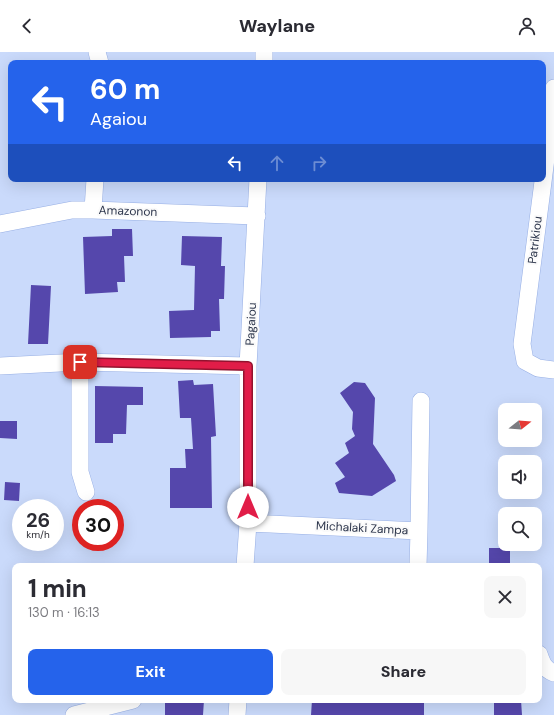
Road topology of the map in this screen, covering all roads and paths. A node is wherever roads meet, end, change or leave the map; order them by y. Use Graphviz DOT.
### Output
graph roads {
  1 [pos="554,88"];
  2 [pos="546,158"];
  3 [pos="95,182"];
  4 [pos="258,182"];
  5 [pos="543,182"];
  6 [pos="93,210"];
  7 [pos="256,216"];
  8 [pos="0,224"];
  9 [pos="80,362"];
  10 [pos="0,366"];
  11 [pos="248,366"];
  12 [pos="554,370"];
  13 [pos="421,401"];
  14 [pos="86,492"];
  15 [pos="248,523"];
  16 [pos="419,531"];
  17 [pos="245,563"];
  18 [pos="418,563"];
  19 [pos="542,662"];
  20 [pos="554,673"];
  21 [pos="122,703"];
  22 [pos="238,703"];
  23 [pos="74,715"];
  24 [pos="237,715"];
  1 -- 2 [label="street, Patrikiou"];
  3 -- 6 [label="street"];
  4 -- 7 [label="street, Pagaiou"];
  5 -- 12 [label="street, Patrikiou"];
  6 -- 7 [label="street, Amazonon"];
  6 -- 8 [label="street, Amazonon"];
  7 -- 11 [label="street, Pagaiou"];
  9 -- 10 [label="street"];
  9 -- 11 [label="street"];
  9 -- 14 [label="street"];
  11 -- 15 [label="street, Pagaiou"];
  13 -- 16 [label="street, Michalaki Zampa"];
  15 -- 16 [label="street, Michalaki Zampa"];
  15 -- 17 [label="street, Pagaiou"];
  16 -- 18 [label="street"];
  19 -- 20 [label="street"];
  21 -- 23 [label="street"];
  22 -- 24 [label="street"];
}
